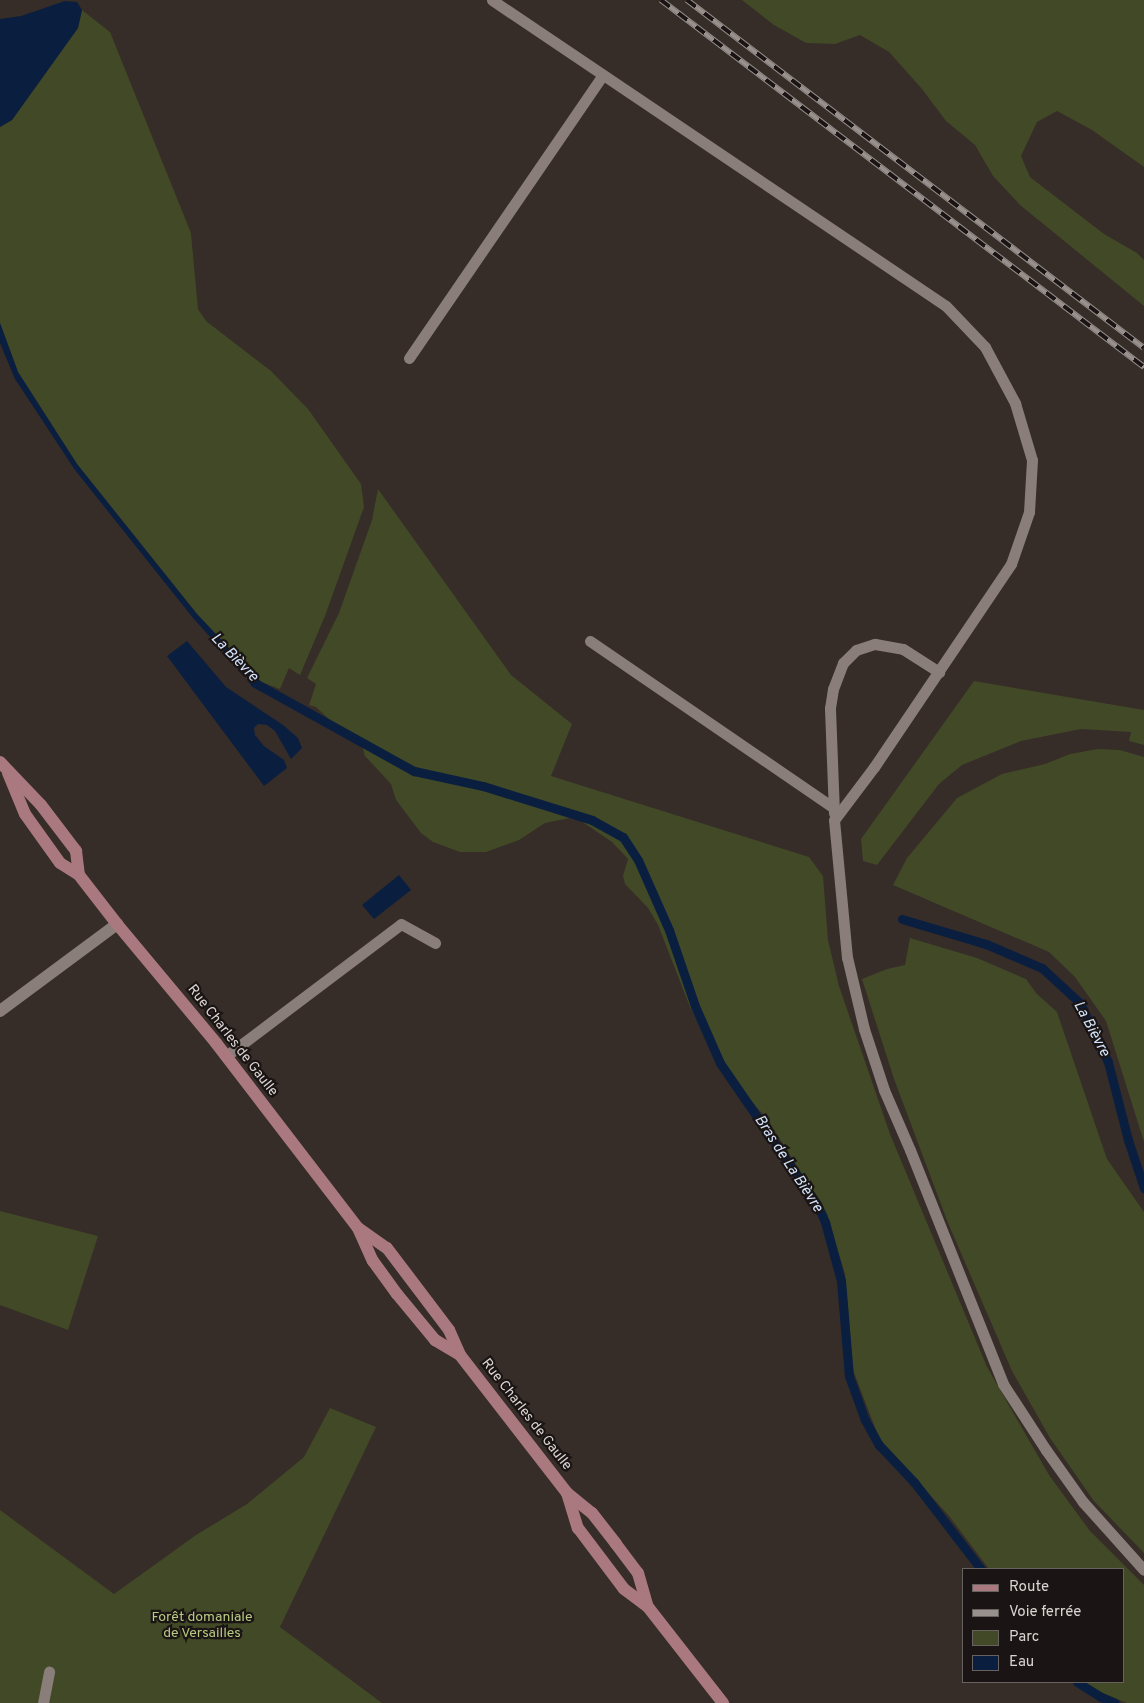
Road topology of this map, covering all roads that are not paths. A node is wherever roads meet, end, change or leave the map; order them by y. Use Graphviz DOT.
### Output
graph roads {
  1 [pos="492,0"];
  2 [pos="603,75"];
  3 [pos="409,358"];
  4 [pos="590,641"];
  5 [pos="939,672"];
  6 [pos="0,762"];
  7 [pos="8,773"];
  8 [pos="834,808"];
  9 [pos="834,820"];
  10 [pos="80,875"];
  11 [pos="117,924"];
  12 [pos="435,943"];
  13 [pos="0,1011"];
  14 [pos="226,1056"];
  15 [pos="358,1228"];
  16 [pos="460,1355"];
  17 [pos="567,1493"];
  18 [pos="1144,1570"];
  19 [pos="648,1607"];
  20 [pos="49,1672"];
  21 [pos="42,1703"];
  22 [pos="723,1703"];
  1 -- 2 [label="lane"];
  2 -- 3 [label="lane"];
  2 -- 5 [label="lane"];
  4 -- 8 [label="lane"];
  5 -- 8 [label="lane"];
  5 -- 9 [label="lane"];
  6 -- 7 [label="main road, Rue Charles de Gaulle"];
  7 -- 10 [label="main road, Rue Charles de Gaulle"];
  7 -- 10 [label="main road, Rue Charles de Gaulle"];
  8 -- 9 [label="lane"];
  9 -- 18 [label="lane"];
  10 -- 11 [label="main road, Rue Charles de Gaulle"];
  11 -- 13 [label="street"];
  11 -- 14 [label="main road, Rue Charles de Gaulle"];
  12 -- 14 [label="lane"];
  14 -- 15 [label="main road, Rue Charles de Gaulle"];
  15 -- 16 [label="main road, Rue Charles de Gaulle"];
  15 -- 16 [label="main road, Rue Charles de Gaulle"];
  16 -- 17 [label="main road, Rue Charles de Gaulle"];
  17 -- 19 [label="main road, Rue Charles de Gaulle"];
  17 -- 19 [label="main road, Rue Charles de Gaulle"];
  19 -- 22 [label="main road, Rue Charles de Gaulle"];
  20 -- 21 [label="lane"];
}
